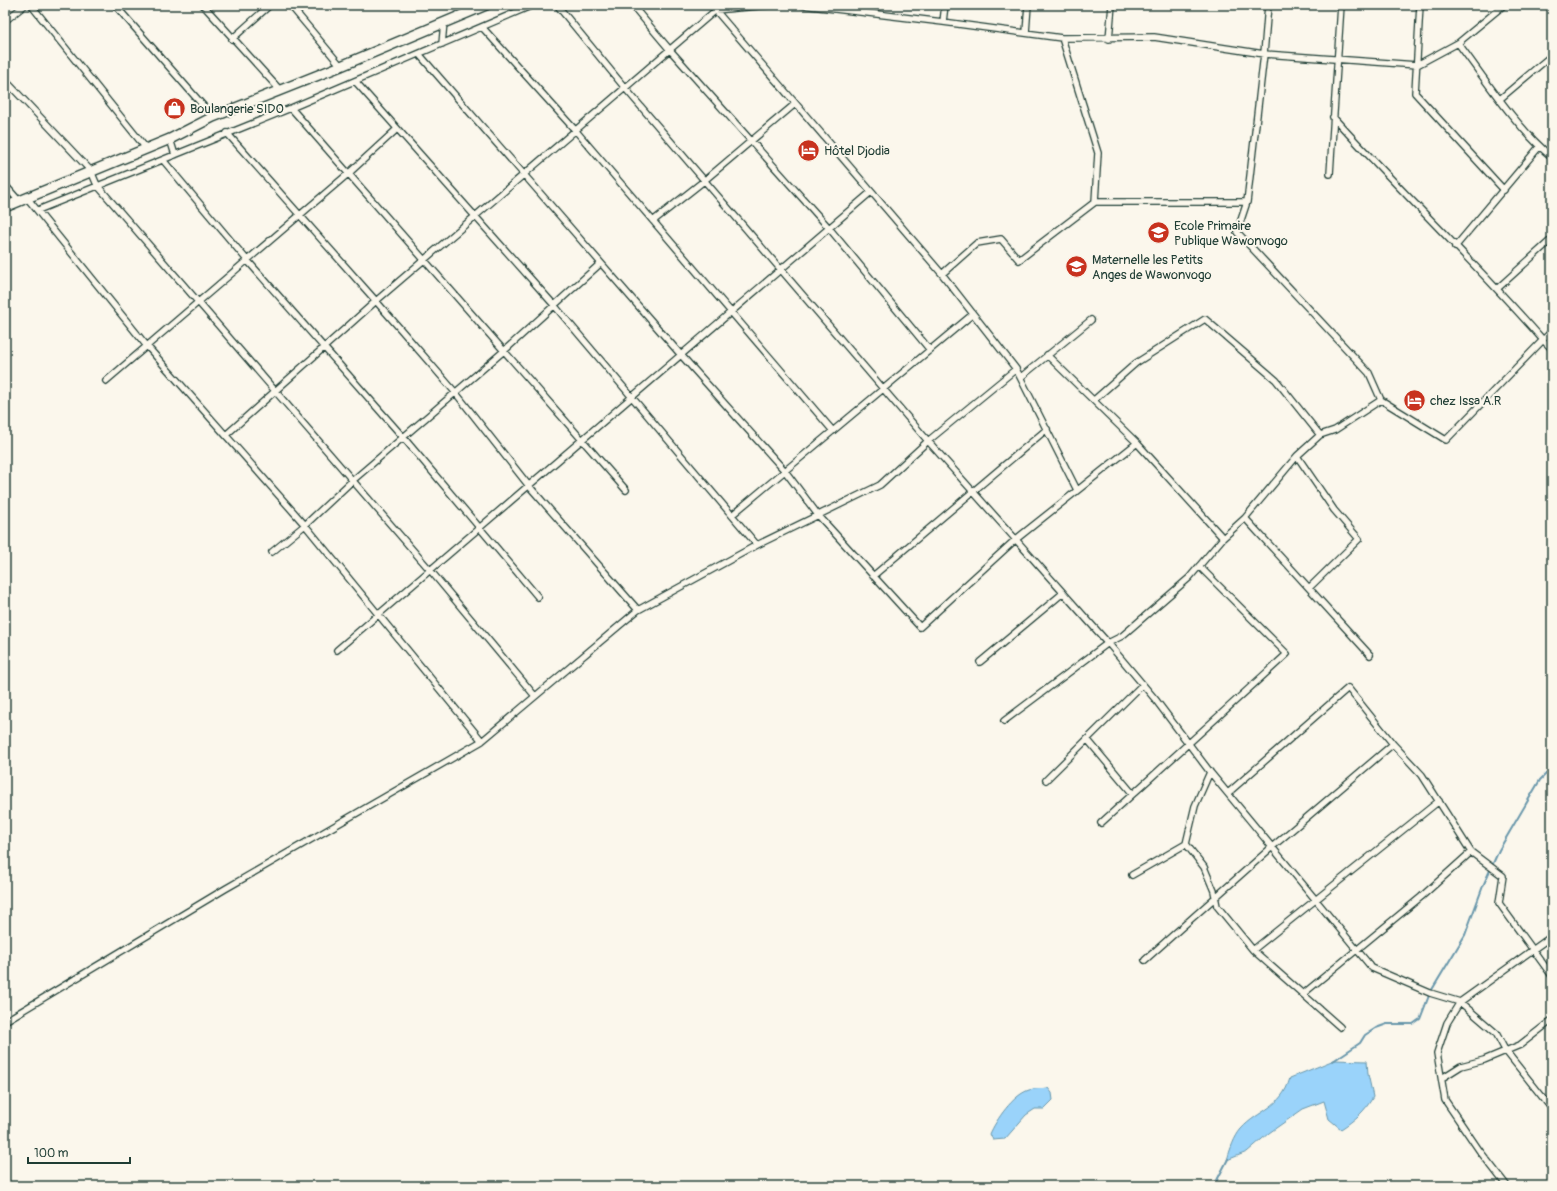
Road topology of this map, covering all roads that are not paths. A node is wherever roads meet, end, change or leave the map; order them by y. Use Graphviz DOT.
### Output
graph roads {
  1 [pos="25,5"];
  2 [pos="31,5"];
  3 [pos="115,5"];
  4 [pos="203,5"];
  5 [pos="270,5"];
  6 [pos="290,5"];
  7 [pos="486,5"];
  8 [pos="533,5"];
  9 [pos="557,5"];
  10 [pos="632,5"];
  11 [pos="711,5"];
  12 [pos="770,5"];
  13 [pos="802,5"];
  14 [pos="945,5"];
  15 [pos="1028,5"];
  16 [pos="1112,5"];
  17 [pos="1268,5"];
  18 [pos="1341,5"];
  19 [pos="1420,5"];
  20 [pos="1504,5"];
  21 [pos="464,9"];
  22 [pos="716,10"];
  23 [pos="5,21"];
  24 [pos="444,22"];
  25 [pos="943,22"];
  26 [pos="482,27"];
  27 [pos="1026,33"];
  28 [pos="1062,38"];
  29 [pos="232,39"];
  30 [pos="1109,39"];
  31 [pos="1458,43"];
  32 [pos="442,44"];
  33 [pos="670,50"];
  34 [pos="419,54"];
  35 [pos="1264,54"];
  36 [pos="1552,55"];
  37 [pos="1337,60"];
  38 [pos="1417,65"];
  39 [pos="341,66"];
  40 [pos="5,80"];
  41 [pos="355,81"];
  42 [pos="625,88"];
  43 [pos="280,90"];
  44 [pos="1500,99"];
  45 [pos="795,104"];
  46 [pos="291,108"];
  47 [pos="213,117"];
  48 [pos="1333,117"];
  49 [pos="397,129"];
  50 [pos="576,131"];
  51 [pos="226,134"];
  52 [pos="170,139"];
  53 [pos="751,141"];
  54 [pos="1539,147"];
  55 [pos="145,148"];
  56 [pos="175,155"];
  57 [pos="1552,157"];
  58 [pos="163,160"];
  59 [pos="91,171"];
  60 [pos="349,173"];
  61 [pos="1330,174"];
  62 [pos="524,175"];
  63 [pos="705,180"];
  64 [pos="5,185"];
  65 [pos="97,186"];
  66 [pos="1504,190"];
  67 [pos="871,192"];
  68 [pos="28,199"];
  69 [pos="18,201"];
  70 [pos="1095,202"];
  71 [pos="1246,202"];
  72 [pos="5,207"];
  73 [pos="38,210"];
  74 [pos="300,215"];
  75 [pos="476,217"];
  76 [pos="653,221"];
  77 [pos="829,228"];
  78 [pos="1552,238"];
  79 [pos="1456,247"];
  80 [pos="247,260"];
  81 [pos="426,260"];
  82 [pos="602,263"];
  83 [pos="782,269"];
  84 [pos="942,274"];
  85 [pos="1498,288"];
  86 [pos="376,301"];
  87 [pos="197,303"];
  88 [pos="554,305"];
  89 [pos="731,312"];
  90 [pos="973,314"];
  91 [pos="1091,320"];
  92 [pos="1552,331"];
  93 [pos="1543,340"];
  94 [pos="146,345"];
  95 [pos="324,348"];
  96 [pos="1552,349"];
  97 [pos="505,350"];
  98 [pos="930,350"];
  99 [pos="681,355"];
  100 [pos="1048,355"];
  101 [pos="1016,368"];
  102 [pos="1022,377"];
  103 [pos="106,381"];
  104 [pos="884,388"];
  105 [pos="275,392"];
  106 [pos="455,392"];
  107 [pos="631,397"];
  108 [pos="1094,400"];
  109 [pos="1381,400"];
  110 [pos="1047,429"];
  111 [pos="833,431"];
  112 [pos="227,434"];
  113 [pos="1320,435"];
  114 [pos="403,437"];
  115 [pos="582,439"];
  116 [pos="928,441"];
  117 [pos="1137,443"];
  118 [pos="1297,456"];
  119 [pos="785,471"];
  120 [pos="352,481"];
  121 [pos="529,486"];
  122 [pos="626,490"];
  123 [pos="1077,490"];
  124 [pos="974,492"];
  125 [pos="732,515"];
  126 [pos="818,515"];
  127 [pos="1245,518"];
  128 [pos="305,525"];
  129 [pos="480,528"];
  130 [pos="1223,538"];
  131 [pos="1015,540"];
  132 [pos="757,545"];
  133 [pos="272,552"];
  134 [pos="1199,566"];
  135 [pos="430,570"];
  136 [pos="873,576"];
  137 [pos="1309,588"];
  138 [pos="1063,593"];
  139 [pos="538,597"];
  140 [pos="638,610"];
  141 [pos="379,615"];
  142 [pos="1108,643"];
  143 [pos="337,650"];
  144 [pos="1370,655"];
  145 [pos="980,662"];
  146 [pos="1142,685"];
  147 [pos="536,696"];
  148 [pos="1004,721"];
  149 [pos="1087,739"];
  150 [pos="482,741"];
  151 [pos="1189,744"];
  152 [pos="1393,744"];
  153 [pos="1210,772"];
  154 [pos="1046,780"];
  155 [pos="1228,793"];
  156 [pos="1133,794"];
  157 [pos="1439,801"];
  158 [pos="1101,823"];
  159 [pos="1186,844"];
  160 [pos="1272,847"];
  161 [pos="1471,852"];
  162 [pos="1132,875"];
  163 [pos="1216,898"];
  164 [pos="1315,899"];
  165 [pos="1552,936"];
  166 [pos="1253,950"];
  167 [pos="1357,951"];
  168 [pos="1533,951"];
  169 [pos="1145,960"];
  170 [pos="1552,976"];
  171 [pos="1303,994"];
  172 [pos="1460,1002"];
  173 [pos="1552,1020"];
  174 [pos="5,1021"];
  175 [pos="1340,1027"];
  176 [pos="1505,1050"];
  177 [pos="1442,1078"];
  178 [pos="1552,1109"];
  179 [pos="1507,1186"];
  1 -- 23 [label="street"];
  2 -- 55 [label="street"];
  3 -- 47 [label="street"];
  4 -- 29 [label="street"];
  5 -- 29 [label="street"];
  6 -- 39 [label="street"];
  7 -- 21 [label="main road"];
  8 -- 26 [label="street"];
  9 -- 42 [label="street"];
  10 -- 33 [label="street"];
  11 -- 22 [label="street"];
  12 -- 22 [label="street"];
  13 -- 25 [label="street"];
  14 -- 25 [label="street"];
  15 -- 27 [label="street"];
  16 -- 30 [label="street"];
  17 -- 35 [label="street"];
  18 -- 37 [label="street"];
  19 -- 38 [label="street"];
  20 -- 31 [label="street"];
  21 -- 24 [label="main road"];
  22 -- 33 [label="street"];
  22 -- 45 [label="street"];
  24 -- 32 [label="street"];
  24 -- 39 [label="main road"];
  25 -- 27 [label="street"];
  26 -- 32 [label="street"];
  26 -- 50 [label="street"];
  27 -- 28 [label="street"];
  28 -- 30 [label="street"];
  28 -- 70 [label="street"];
  29 -- 43 [label="street"];
  30 -- 35 [label="street"];
  31 -- 38 [label="street"];
  31 -- 44 [label="street"];
  32 -- 34 [label="street"];
  33 -- 42 [label="street"];
  33 -- 53 [label="street"];
  34 -- 41 [label="street"];
  34 -- 62 [label="street"];
  35 -- 37 [label="street"];
  35 -- 71 [label="street"];
  36 -- 44 [label="street"];
  37 -- 38 [label="street"];
  37 -- 48 [label="street"];
  38 -- 66 [label="street"];
  39 -- 43 [label="main road"];
  40 -- 59 [label="street"];
  41 -- 46 [label="street"];
  41 -- 49 [label="street"];
  42 -- 50 [label="street"];
  42 -- 63 [label="street"];
  43 -- 47 [label="main road"];
  44 -- 54 [label="street"];
  45 -- 53 [label="street"];
  45 -- 67 [label="street"];
  46 -- 51 [label="street"];
  46 -- 60 [label="street"];
  47 -- 52 [label="main road"];
  48 -- 61 [label="street"];
  48 -- 79 [label="street"];
  49 -- 60 [label="street"];
  49 -- 75 [label="street"];
  50 -- 62 [label="street"];
  50 -- 76 [label="street"];
  51 -- 56 [label="street"];
  51 -- 74 [label="street"];
  52 -- 55 [label="main road"];
  52 -- 56 [label="street"];
  53 -- 63 [label="street"];
  53 -- 77 [label="street"];
  54 -- 57 [label="street"];
  54 -- 66 [label="street"];
  55 -- 59 [label="main road"];
  56 -- 58 [label="street"];
  58 -- 65 [label="street"];
  58 -- 80 [label="street"];
  59 -- 65 [label="street"];
  59 -- 68 [label="main road"];
  60 -- 74 [label="street"];
  60 -- 81 [label="street"];
  62 -- 75 [label="street"];
  62 -- 82 [label="street"];
  63 -- 76 [label="street"];
  63 -- 83 [label="street"];
  64 -- 69 [label="street"];
  65 -- 73 [label="street"];
  65 -- 87 [label="street"];
  66 -- 79 [label="street"];
  67 -- 77 [label="street"];
  67 -- 84 [label="street"];
  68 -- 69 [label="main road"];
  68 -- 73 [label="street"];
  69 -- 72 [label="main road"];
  70 -- 71 [label="street"];
  70 -- 84 [label="street"];
  71 -- 109 [label="street"];
  73 -- 94 [label="street"];
  74 -- 80 [label="street"];
  74 -- 86 [label="street"];
  75 -- 81 [label="street"];
  75 -- 88 [label="street"];
  76 -- 89 [label="street"];
  77 -- 83 [label="street"];
  77 -- 98 [label="street"];
  78 -- 85 [label="street"];
  79 -- 85 [label="street"];
  80 -- 87 [label="street"];
  80 -- 95 [label="street"];
  81 -- 86 [label="street"];
  81 -- 97 [label="street"];
  82 -- 88 [label="street"];
  82 -- 99 [label="street"];
  83 -- 89 [label="street"];
  83 -- 104 [label="street"];
  84 -- 90 [label="street"];
  85 -- 93 [label="street"];
  86 -- 95 [label="street"];
  86 -- 106 [label="street"];
  87 -- 94 [label="street"];
  87 -- 105 [label="street"];
  88 -- 97 [label="street"];
  88 -- 107 [label="street"];
  89 -- 99 [label="street"];
  89 -- 111 [label="street"];
  90 -- 98 [label="street"];
  90 -- 101 [label="street"];
  91 -- 100 [label="street"];
  92 -- 93 [label="street"];
  93 -- 96 [label="street"];
  93 -- 109 [label="street"];
  94 -- 103 [label="street"];
  94 -- 112 [label="street"];
  95 -- 105 [label="street"];
  95 -- 114 [label="street"];
  97 -- 106 [label="street"];
  97 -- 115 [label="street"];
  98 -- 104 [label="street"];
  99 -- 107 [label="street"];
  99 -- 119 [label="street"];
  100 -- 102 [label="street"];
  100 -- 108 [label="street"];
  101 -- 102 [label="street"];
  101 -- 116 [label="street"];
  102 -- 110 [label="street"];
  104 -- 111 [label="street"];
  104 -- 116 [label="street"];
  105 -- 112 [label="street"];
  105 -- 120 [label="street"];
  106 -- 114 [label="street"];
  106 -- 121 [label="street"];
  107 -- 115 [label="street"];
  107 -- 125 [label="street"];
  108 -- 113 [label="street"];
  108 -- 117 [label="street"];
  109 -- 113 [label="street"];
  110 -- 123 [label="street"];
  110 -- 124 [label="street"];
  111 -- 119 [label="street"];
  112 -- 128 [label="street"];
  113 -- 118 [label="street"];
  114 -- 120 [label="street"];
  114 -- 129 [label="street"];
  115 -- 121 [label="street"];
  115 -- 122 [label="street"];
  116 -- 124 [label="street"];
  116 -- 126 [label="street"];
  117 -- 123 [label="street"];
  117 -- 130 [label="street"];
  118 -- 127 [label="street"];
  118 -- 137 [label="street"];
  119 -- 125 [label="street"];
  119 -- 126 [label="street"];
  120 -- 128 [label="street"];
  120 -- 135 [label="street"];
  121 -- 129 [label="street"];
  121 -- 140 [label="street"];
  123 -- 131 [label="street"];
  124 -- 131 [label="street"];
  124 -- 136 [label="street"];
  125 -- 132 [label="street"];
  126 -- 132 [label="street"];
  126 -- 136 [label="street"];
  127 -- 130 [label="street"];
  127 -- 137 [label="street"];
  128 -- 133 [label="street"];
  128 -- 141 [label="street"];
  129 -- 135 [label="street"];
  129 -- 139 [label="street"];
  130 -- 134 [label="street"];
  131 -- 136 [label="street"];
  131 -- 138 [label="street"];
  132 -- 140 [label="street"];
  134 -- 142 [label="street"];
  134 -- 151 [label="street"];
  135 -- 141 [label="street"];
  135 -- 147 [label="street"];
  137 -- 144 [label="street"];
  138 -- 142 [label="street"];
  138 -- 145 [label="street"];
  140 -- 147 [label="street"];
  141 -- 143 [label="street"];
  141 -- 150 [label="street"];
  142 -- 146 [label="street"];
  142 -- 148 [label="street"];
  146 -- 149 [label="street"];
  146 -- 151 [label="street"];
  147 -- 150 [label="street"];
  149 -- 154 [label="street"];
  149 -- 156 [label="street"];
  150 -- 174 [label="street"];
  151 -- 153 [label="street"];
  151 -- 156 [label="street"];
  152 -- 155 [label="street"];
  152 -- 157 [label="street"];
  152 -- 160 [label="street"];
  153 -- 155 [label="street"];
  153 -- 159 [label="street"];
  155 -- 160 [label="street"];
  156 -- 158 [label="street"];
  157 -- 161 [label="street"];
  157 -- 164 [label="street"];
  159 -- 162 [label="street"];
  159 -- 163 [label="street"];
  160 -- 163 [label="street"];
  160 -- 164 [label="street"];
  161 -- 167 [label="street"];
  161 -- 168 [label="street"];
  163 -- 166 [label="street"];
  163 -- 169 [label="street"];
  164 -- 166 [label="street"];
  164 -- 167 [label="street"];
  165 -- 168 [label="street"];
  166 -- 171 [label="street"];
  167 -- 171 [label="street"];
  167 -- 172 [label="street"];
  168 -- 170 [label="street"];
  168 -- 172 [label="street"];
  171 -- 175 [label="street"];
  172 -- 176 [label="street"];
  172 -- 177 [label="street"];
  173 -- 176 [label="street"];
  176 -- 177 [label="street"];
  176 -- 178 [label="street"];
  177 -- 179 [label="street"];
}
